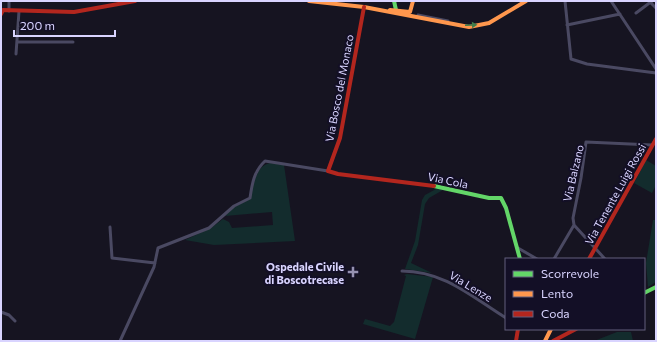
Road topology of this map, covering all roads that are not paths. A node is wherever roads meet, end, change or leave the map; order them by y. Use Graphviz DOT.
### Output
graph roads {
  1 [pos="9,1"];
  2 [pos="102,1"];
  3 [pos="135,1"];
  4 [pos="309,1"];
  5 [pos="394,1"];
  6 [pos="413,1"];
  7 [pos="526,1"];
  8 [pos="565,1"];
  9 [pos="650,1"];
  10 [pos="613,2"];
  11 [pos="103,8"];
  12 [pos="364,8"];
  13 [pos="656,8"];
  14 [pos="396,10"];
  15 [pos="9,11"];
  16 [pos="19,11"];
  17 [pos="2,12"];
  18 [pos="410,12"];
  19 [pos="636,13"];
  20 [pos="620,14"];
  21 [pos="452,23"];
  22 [pos="567,25"];
  23 [pos="17,42"];
  24 [pos="73,42"];
  25 [pos="16,54"];
  26 [pos="656,69"];
  27 [pos="656,73"];
  28 [pos="656,139"];
  29 [pos="652,145"];
  30 [pos="328,171"];
  31 [pos="574,224"];
  32 [pos="110,227"];
  33 [pos="596,247"];
  34 [pos="518,248"];
  35 [pos="520,258"];
  36 [pos="535,258"];
  37 [pos="555,258"];
  38 [pos="590,258"];
  39 [pos="604,258"];
  40 [pos="155,263"];
  41 [pos="402,272"];
  42 [pos="656,287"];
  43 [pos="645,292"];
  44 [pos="1,312"];
  45 [pos="505,317"];
  46 [pos="16,321"];
  47 [pos="518,330"];
  48 [pos="550,330"];
  49 [pos="574,330"];
  50 [pos="120,341"];
  51 [pos="516,341"];
  52 [pos="545,341"];
  53 [pos="553,341"];
  1 -- 15 [label="street"];
  2 -- 11 [label="street"];
  3 -- 11 [label="street"];
  4 -- 12 [label="street"];
  5 -- 14 [label="street"];
  6 -- 18 [label="street"];
  21 -- 7 [label="street, one-way"];
  8 -- 22 [label="street"];
  9 -- 13 [label="street"];
  9 -- 19 [label="street"];
  10 -- 20 [label="street"];
  11 -- 16 [label="street"];
  12 -- 14 [label="street"];
  12 -- 21 [label="street"];
  12 -- 30 [label="street, Via Bosco del Monaco"];
  14 -- 18 [label="street"];
  15 -- 16 [label="street"];
  15 -- 17 [label="street"];
  16 -- 23 [label="street"];
  18 -- 21 [label="street"];
  20 -- 22 [label="street"];
  20 -- 26 [label="street"];
  22 -- 27 [label="street"];
  23 -- 24 [label="street"];
  23 -- 25 [label="street"];
  28 -- 29 [label="street, Via Tenente Luigi Rossi"];
  29 -- 31 [label="street, Via Balzano"];
  29 -- 33 [label="street, Via Tenente Luigi Rossi"];
  30 -- 34 [label="street, Via Cola"];
  30 -- 40 [label="street"];
  31 -- 33 [label="street"];
  31 -- 37 [label="street"];
  32 -- 40 [label="street"];
  33 -- 38 [label="street, Via Tenente Luigi Rossi"];
  33 -- 39 [label="street"];
  34 -- 35 [label="street, Via Cola"];
  34 -- 36 [label="street"];
  40 -- 50 [label="street"];
  41 -- 45 [label="street, Via Lenze"];
  42 -- 43 [label="street"];
  44 -- 46 [label="street"];
  47 -- 51 [label="street"];
  48 -- 52 [label="street"];
  49 -- 53 [label="street"];
}
